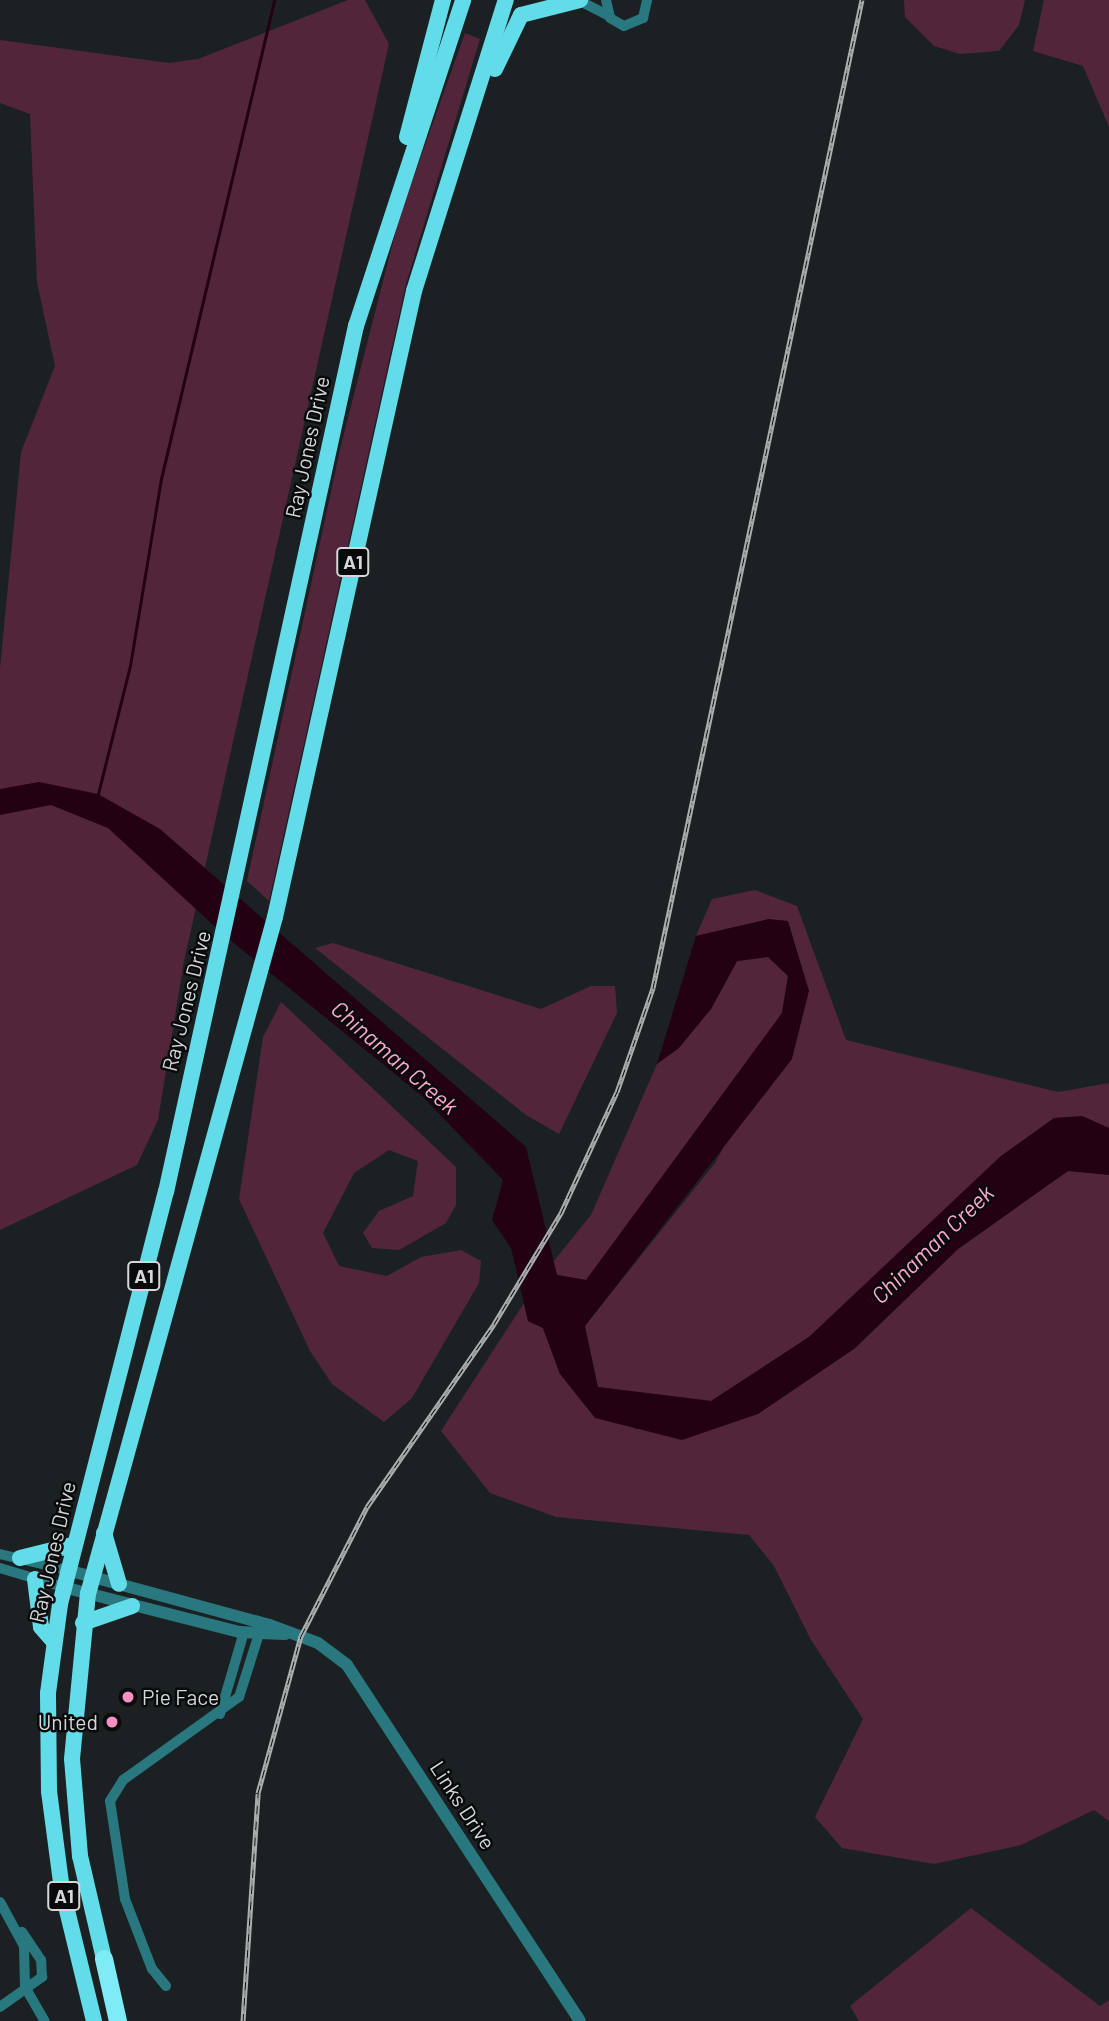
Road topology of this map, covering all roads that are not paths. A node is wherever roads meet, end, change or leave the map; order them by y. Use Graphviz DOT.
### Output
graph roads {
  1 [pos="443,0"];
  2 [pos="463,0"];
  3 [pos="506,0"];
  4 [pos="579,0"];
  5 [pos="606,0"];
  6 [pos="647,0"];
  7 [pos="610,18"];
  8 [pos="436,209"];
  9 [pos="390,215"];
  10 [pos="104,1533"];
  11 [pos="73,1545"];
  12 [pos="0,1554"];
  13 [pos="20,1558"];
  14 [pos="0,1568"];
  15 [pos="68,1570"];
  16 [pos="92,1576"];
  17 [pos="36,1579"];
  18 [pos="119,1584"];
  19 [pos="64,1587"];
  20 [pos="88,1594"];
  21 [pos="132,1606"];
  22 [pos="254,1619"];
  23 [pos="83,1623"];
  24 [pos="244,1633"];
  25 [pos="292,1633"];
  26 [pos="259,1634"];
  27 [pos="53,1641"];
  28 [pos="220,1714"];
  29 [pos="0,1902"];
  30 [pos="14,1924"];
  31 [pos="104,1959"];
  32 [pos="166,1986"];
  33 [pos="26,1990"];
  34 [pos="0,2007"];
  35 [pos="44,2021"];
  36 [pos="94,2021"];
  37 [pos="118,2021"];
  38 [pos="580,2021"];
  1 -- 9 [label="highway"];
  2 -- 9 [label="highway, Ray Jones Drive / A1"];
  3 -- 8 [label="highway, Ray Jones Drive / A1"];
  4 -- 7 [label="street"];
  4 -- 8 [label="highway"];
  5 -- 7 [label="street"];
  6 -- 7 [label="street"];
  8 -- 10 [label="highway, Ray Jones Drive / A1"];
  9 -- 11 [label="highway, Ray Jones Drive / A1"];
  10 -- 16 [label="highway, Ray Jones Drive / A1"];
  10 -- 18 [label="highway"];
  11 -- 13 [label="highway"];
  11 -- 15 [label="highway, Ray Jones Drive / A1"];
  12 -- 13 [label="street"];
  13 -- 15 [label="street"];
  14 -- 17 [label="street"];
  15 -- 16 [label="street, Links Drive"];
  15 -- 19 [label="highway, Ray Jones Drive / A1"];
  16 -- 18 [label="street, Links Drive"];
  16 -- 20 [label="highway, Ray Jones Drive / A1"];
  17 -- 19 [label="street"];
  17 -- 27 [label="highway"];
  18 -- 22 [label="street, Links Drive"];
  19 -- 20 [label="street, Links Drive"];
  19 -- 27 [label="highway, Ray Jones Drive / A1"];
  20 -- 21 [label="street, Links Drive"];
  20 -- 23 [label="highway, Ray Jones Drive / A1"];
  21 -- 23 [label="highway"];
  21 -- 24 [label="street, Links Drive"];
  22 -- 24 [label="street"];
  22 -- 25 [label="street, Links Drive"];
  22 -- 26 [label="street"];
  23 -- 31 [label="highway, Ray Jones Drive / A1"];
  24 -- 26 [label="street, Links Drive"];
  24 -- 28 [label="street"];
  25 -- 26 [label="street, Links Drive"];
  25 -- 38 [label="street, Links Drive"];
  26 -- 28 [label="street"];
  27 -- 36 [label="highway, Ray Jones Drive / A1"];
  28 -- 32 [label="street"];
  29 -- 30 [label="street"];
  30 -- 33 [label="street"];
  30 -- 33 [label="street"];
  31 -- 37 [label="highway, A1"];
  33 -- 34 [label="street"];
  33 -- 35 [label="street"];
}
